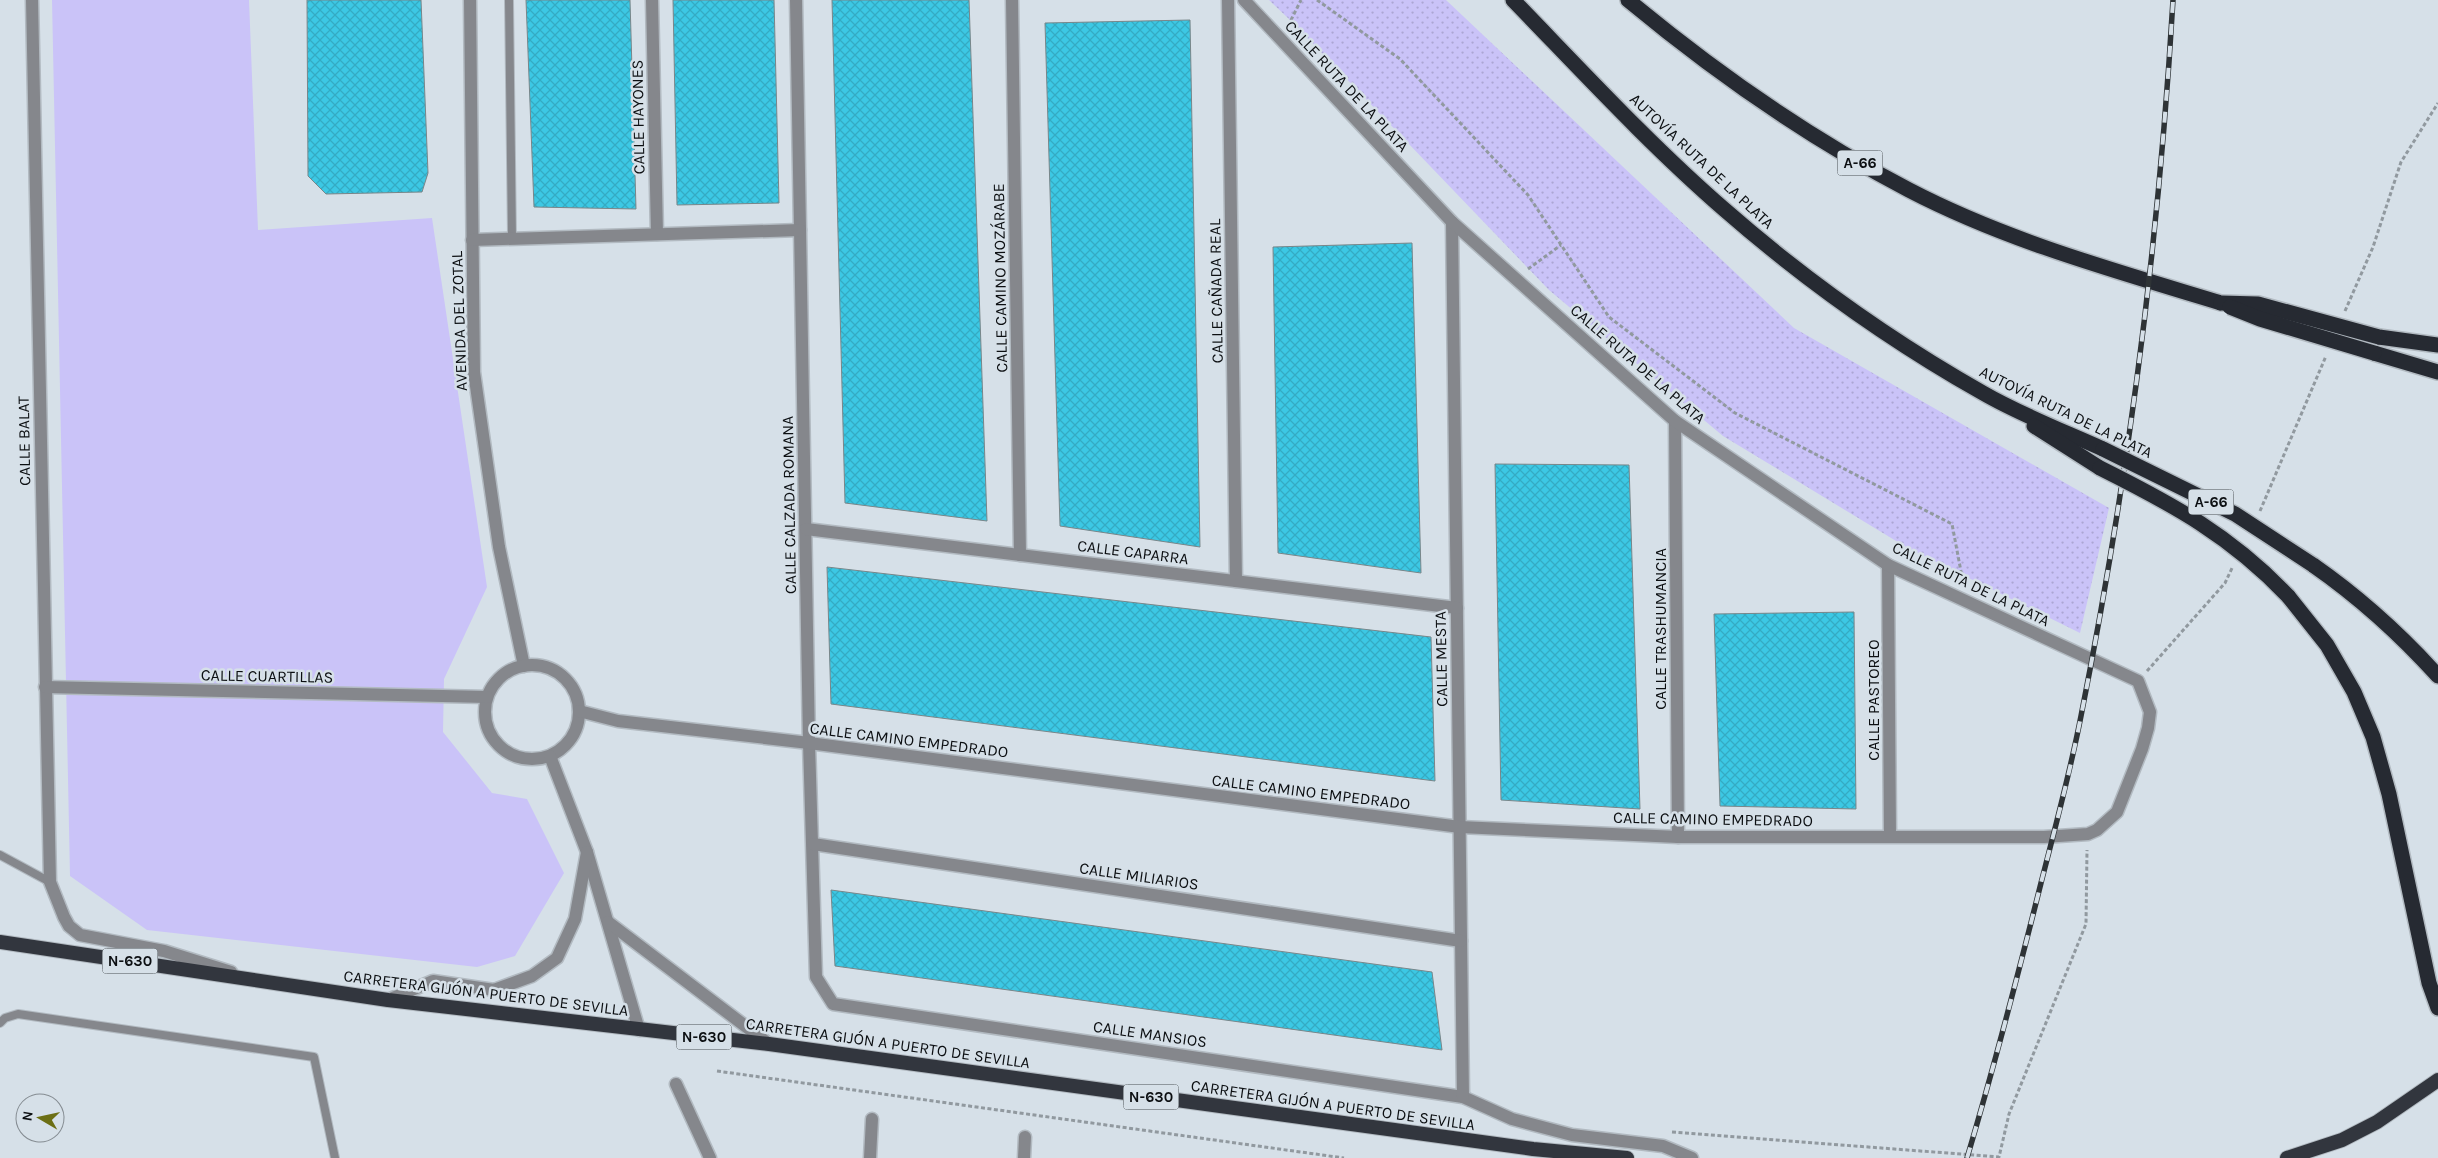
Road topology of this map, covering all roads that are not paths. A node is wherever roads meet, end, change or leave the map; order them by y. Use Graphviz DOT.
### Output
graph roads {
  1 [pos="32,0"];
  2 [pos="470,0"];
  3 [pos="509,0"];
  4 [pos="652,0"];
  5 [pos="796,0"];
  6 [pos="1012,0"];
  7 [pos="1228,0"];
  8 [pos="1244,0"];
  9 [pos="1513,0"];
  10 [pos="1628,0"];
  11 [pos="1452,222"];
  12 [pos="800,230"];
  13 [pos="657,234"];
  14 [pos="512,239"];
  15 [pos="472,240"];
  16 [pos="2221,303"];
  17 [pos="2438,345"];
  18 [pos="2438,372"];
  19 [pos="1984,394"];
  20 [pos="1675,421"];
  21 [pos="806,529"];
  22 [pos="1020,555"];
  23 [pos="1888,564"];
  24 [pos="1236,581"];
  25 [pos="1457,608"];
  26 [pos="524,666"];
  27 [pos="2438,676"];
  28 [pos="46,687"];
  29 [pos="487,697"];
  30 [pos="579,712"];
  31 [pos="809,744"];
  32 [pos="550,756"];
  33 [pos="1460,827"];
  34 [pos="2088,834"];
  35 [pos="1890,836"];
  36 [pos="1678,837"];
  37 [pos="813,844"];
  38 [pos="587,852"];
  39 [pos="0,855"];
  40 [pos="50,882"];
  41 [pos="608,922"];
  42 [pos="1461,940"];
  43 [pos="0,942"];
  44 [pos="260,981"];
  45 [pos="388,1000"];
  46 [pos="833,1004"];
  47 [pos="2438,1008"];
  48 [pos="0,1023"];
  49 [pos="639,1030"];
  50 [pos="768,1044"];
  51 [pos="2438,1080"];
  52 [pos="676,1084"];
  53 [pos="1463,1096"];
  54 [pos="872,1119"];
  55 [pos="1025,1137"];
  56 [pos="1533,1150"];
  57 [pos="335,1158"];
  58 [pos="710,1158"];
  59 [pos="870,1158"];
  60 [pos="1024,1158"];
  61 [pos="1554,1158"];
  62 [pos="1627,1158"];
  63 [pos="1692,1158"];
  64 [pos="2287,1158"];
  1 -- 28 [label="street, CALLE BALAT"];
  2 -- 15 [label="street, AVENIDA DEL ZOTAL"];
  3 -- 14 [label="lane"];
  4 -- 13 [label="street, CALLE HAYONES"];
  5 -- 12 [label="street, CALLE CALZADA ROMANA"];
  6 -- 22 [label="street, CALLE CAMINO MOZÁRABE"];
  7 -- 24 [label="street, CALLE CAÑADA REAL"];
  8 -- 11 [label="street, CALLE RUTA DE LA PLATA"];
  9 -- 19 [label="highway, AUTOVÍA RUTA DE LA PLATA / A-66"];
  10 -- 16 [label="highway, A-66"];
  11 -- 20 [label="street, CALLE RUTA DE LA PLATA"];
  11 -- 25 [label="street, CALLE MESTA"];
  12 -- 13 [label="street"];
  12 -- 21 [label="street, CALLE CALZADA ROMANA"];
  13 -- 14 [label="street"];
  14 -- 15 [label="street"];
  15 -- 26 [label="street, AVENIDA DEL ZOTAL"];
  16 -- 17 [label="highway, bridge"];
  16 -- 18 [label="highway, A-66, bridge"];
  19 -- 27 [label="highway, AUTOVÍA RUTA DE LA PLATA / A-66, bridge"];
  19 -- 47 [label="highway, bridge"];
  20 -- 23 [label="street, CALLE RUTA DE LA PLATA"];
  20 -- 36 [label="street, CALLE TRASHUMANCIA"];
  21 -- 22 [label="street, CALLE CAPARRA"];
  21 -- 31 [label="street, CALLE CALZADA ROMANA"];
  22 -- 24 [label="street, CALLE CAPARRA"];
  23 -- 34 [label="street, CALLE RUTA DE LA PLATA"];
  23 -- 35 [label="street, CALLE PASTOREO"];
  24 -- 25 [label="street, CALLE CAPARRA"];
  25 -- 33 [label="street, CALLE MESTA"];
  26 -- 29 [label="street"];
  26 -- 30 [label="street"];
  28 -- 29 [label="street, CALLE CUARTILLAS"];
  28 -- 40 [label="street, CALLE BALAT"];
  29 -- 32 [label="street"];
  30 -- 31 [label="street, CALLE CAMINO EMPEDRADO"];
  30 -- 32 [label="street"];
  31 -- 33 [label="street, CALLE CAMINO EMPEDRADO"];
  31 -- 37 [label="street, CALLE CALZADA ROMANA"];
  32 -- 38 [label="street"];
  33 -- 36 [label="street, CALLE CAMINO EMPEDRADO"];
  33 -- 42 [label="street, CALLE MESTA"];
  34 -- 35 [label="street, CALLE CAMINO EMPEDRADO"];
  35 -- 36 [label="street, CALLE CAMINO EMPEDRADO"];
  37 -- 42 [label="street, CALLE MILIARIOS"];
  37 -- 46 [label="street, CALLE CALZADA ROMANA"];
  38 -- 41 [label="street"];
  38 -- 45 [label="street"];
  39 -- 40 [label="lane"];
  40 -- 44 [label="street"];
  41 -- 49 [label="street"];
  41 -- 50 [label="street"];
  42 -- 53 [label="street, CALLE MESTA"];
  43 -- 44 [label="highway, CARRETERA GIJÓN A PUERTO DE SEVILLA / N-630"];
  44 -- 45 [label="highway, CARRETERA GIJÓN A PUERTO DE SEVILLA / N-630"];
  45 -- 49 [label="highway, CARRETERA GIJÓN A PUERTO DE SEVILLA / N-630"];
  46 -- 53 [label="street, CALLE MANSIOS"];
  48 -- 57 [label="lane"];
  49 -- 50 [label="highway, CARRETERA GIJÓN A PUERTO DE SEVILLA / N-630"];
  50 -- 56 [label="highway, CARRETERA GIJÓN A PUERTO DE SEVILLA / N-630"];
  51 -- 64 [label="highway"];
  52 -- 58 [label="street"];
  53 -- 63 [label="street, CALLE MANSIOS"];
  54 -- 59 [label="street"];
  55 -- 60 [label="street"];
  56 -- 61 [label="highway, CARRETERA GIJÓN A PUERTO DE SEVILLA / N-630"];
  56 -- 62 [label="highway, CARRETERA GIJÓN A PUERTO DE SEVILLA / N-630"];
}
